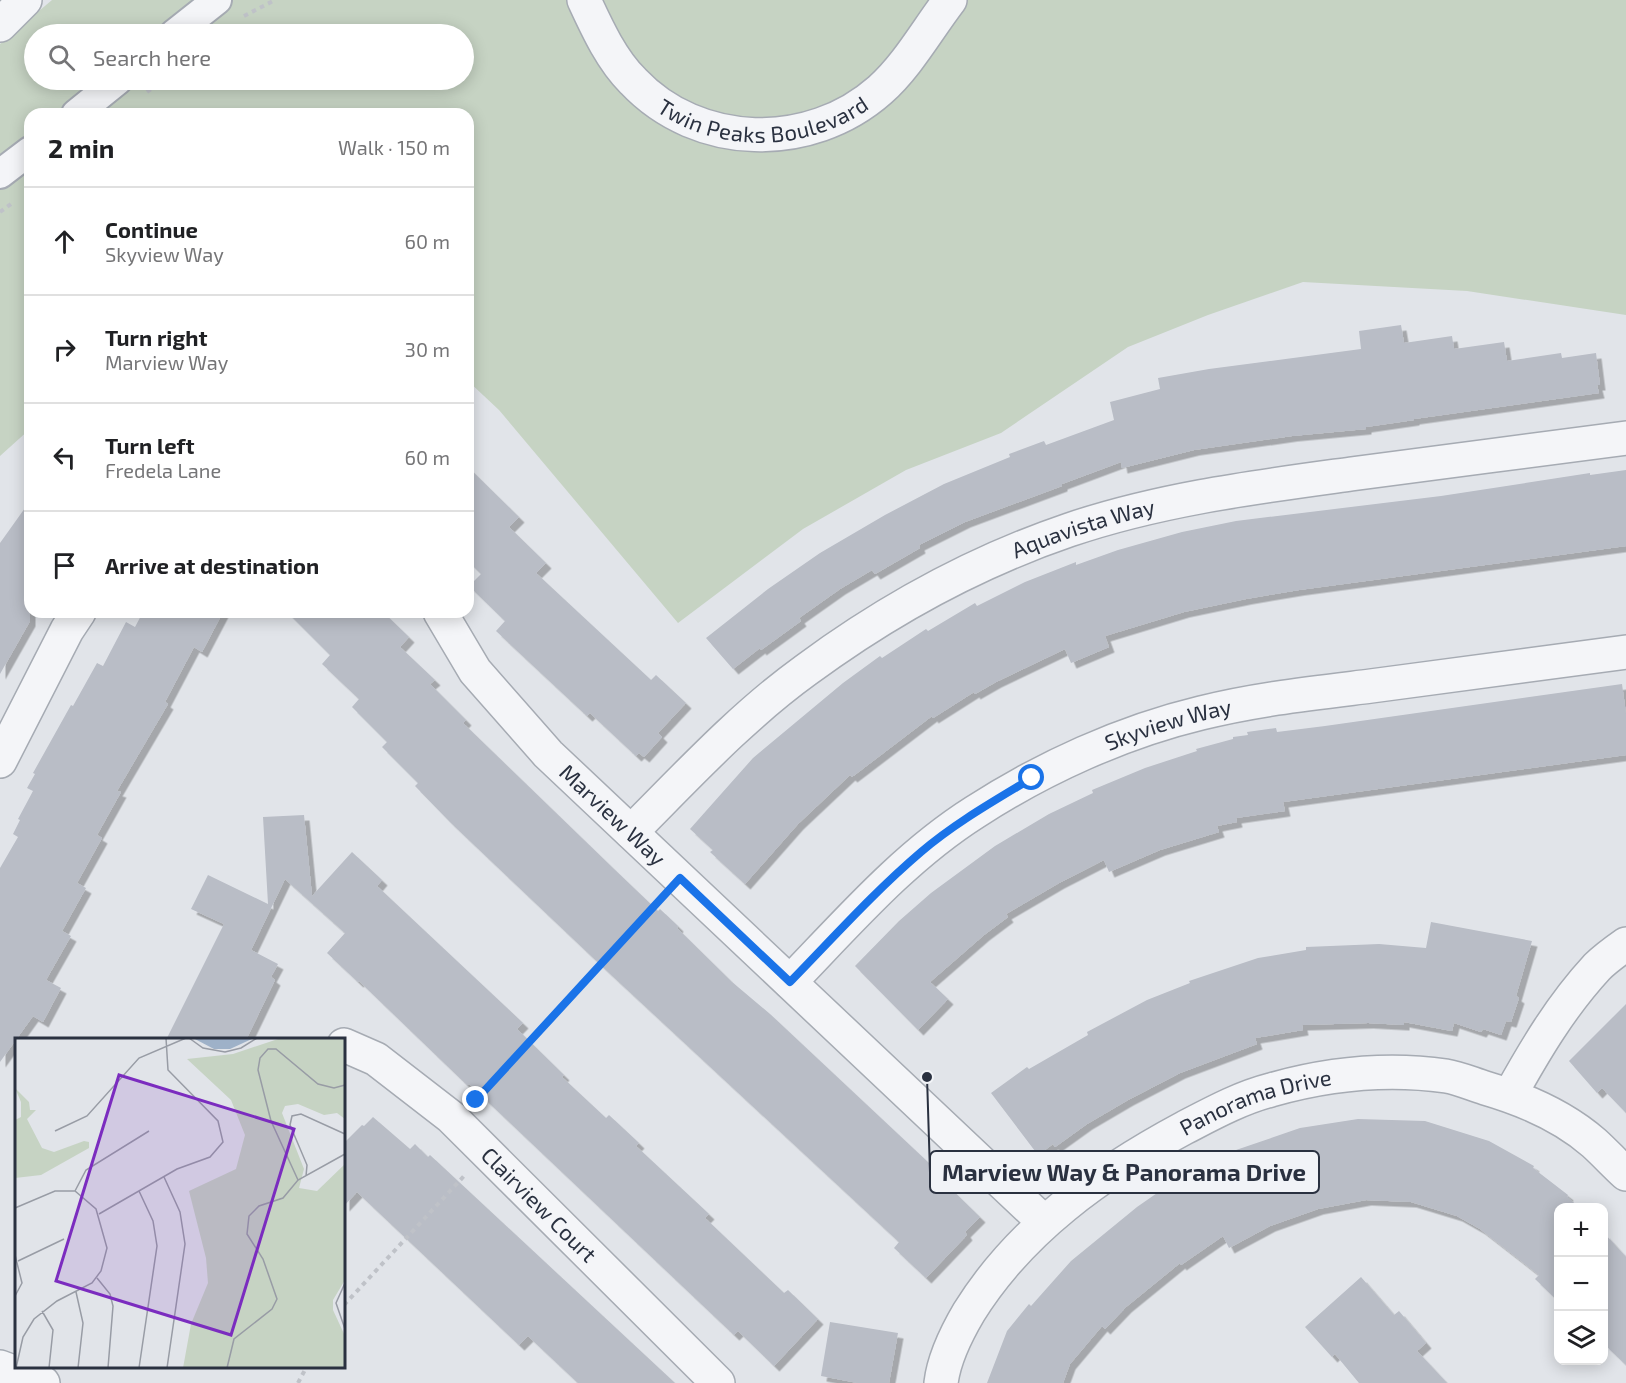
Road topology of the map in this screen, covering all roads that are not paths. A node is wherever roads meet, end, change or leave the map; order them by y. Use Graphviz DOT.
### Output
graph roads {
  1 [pos="25,0"];
  2 [pos="217,0"];
  3 [pos="584,0"];
  4 [pos="950,0"];
  5 [pos="187,24"];
  6 [pos="0,25"];
  7 [pos="106,90"];
  8 [pos="83,108"];
  9 [pos="24,156"];
  10 [pos="0,174"];
  11 [pos="1626,438"];
  12 [pos="75,618"];
  13 [pos="444,618"];
  14 [pos="1626,652"];
  15 [pos="0,761"];
  16 [pos="632,832"];
  17 [pos="1626,944"];
  18 [pos="790,982"];
  19 [pos="345,1045"];
  20 [pos="1510,1095"];
  21 [pos="1626,1174"];
  22 [pos="1044,1222"];
  23 [pos="0,1367"];
  24 [pos="43,1383"];
  25 [pos="718,1383"];
  26 [pos="941,1383"];
  1 -- 6 [label="street"];
  2 -- 5 [label="street"];
  3 -- 4 [label="street, Twin Peaks Boulevard"];
  7 -- 8 [label="street"];
  9 -- 10 [label="street"];
  11 -- 16 [label="street, Aquavista Way"];
  12 -- 15 [label="street"];
  13 -- 16 [label="street, Marview Way"];
  14 -- 18 [label="street, Skyview Way"];
  16 -- 18 [label="street, Marview Way"];
  17 -- 20 [label="street"];
  18 -- 22 [label="street, Marview Way"];
  19 -- 25 [label="street, Clairview Court"];
  20 -- 21 [label="street, Panorama Drive"];
  20 -- 22 [label="street, Panorama Drive"];
  22 -- 26 [label="street, Panorama Drive"];
  23 -- 24 [label="street"];
}
